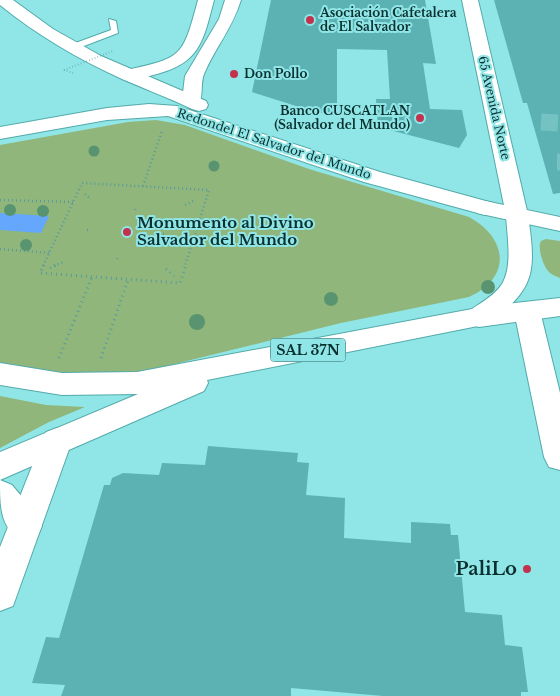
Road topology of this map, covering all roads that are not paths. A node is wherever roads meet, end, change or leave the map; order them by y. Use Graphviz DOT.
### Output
graph roads {
  1 [pos="3,0"];
  2 [pos="206,0"];
  3 [pos="233,0"];
  4 [pos="470,0"];
  5 [pos="0,16"];
  6 [pos="112,21"];
  7 [pos="73,47"];
  8 [pos="127,87"];
  9 [pos="191,101"];
  10 [pos="112,114"];
  11 [pos="0,133"];
  12 [pos="307,156"];
  13 [pos="517,215"];
  14 [pos="560,224"];
  15 [pos="560,306"];
  16 [pos="527,311"];
  17 [pos="479,317"];
  18 [pos="242,363"];
  19 [pos="0,374"];
  20 [pos="57,441"];
  21 [pos="560,458"];
  22 [pos="0,466"];
  23 [pos="0,495"];
  24 [pos="25,526"];
  25 [pos="0,593"];
  1 -- 7 [label="main road"];
  2 -- 8 [label="main road"];
  3 -- 9 [label="main road"];
  4 -- 13 [label="main road, 65 Avenida Norte"];
  5 -- 8 [label="main road"];
  6 -- 7 [label="lane"];
  7 -- 8 [label="main road"];
  8 -- 9 [label="main road"];
  8 -- 10 [label="main road"];
  9 -- 12 [label="main road"];
  10 -- 11 [label="main road, Redondel El Salvador del Mundo"];
  10 -- 12 [label="main road, Redondel El Salvador del Mundo"];
  12 -- 13 [label="main road, Redondel El Salvador del Mundo"];
  13 -- 14 [label="main road, Redondel El Salvador del Mundo"];
  13 -- 17 [label="main road, SAL 37N"];
  15 -- 16 [label="main road"];
  16 -- 17 [label="main road"];
  16 -- 21 [label="main road"];
  17 -- 18 [label="main road, SAL 37N"];
  18 -- 19 [label="main road, SAL 37N"];
  18 -- 20 [label="main road"];
  20 -- 22 [label="main road"];
  20 -- 24 [label="main road"];
  23 -- 24 [label="main road"];
  24 -- 25 [label="main road"];
}
